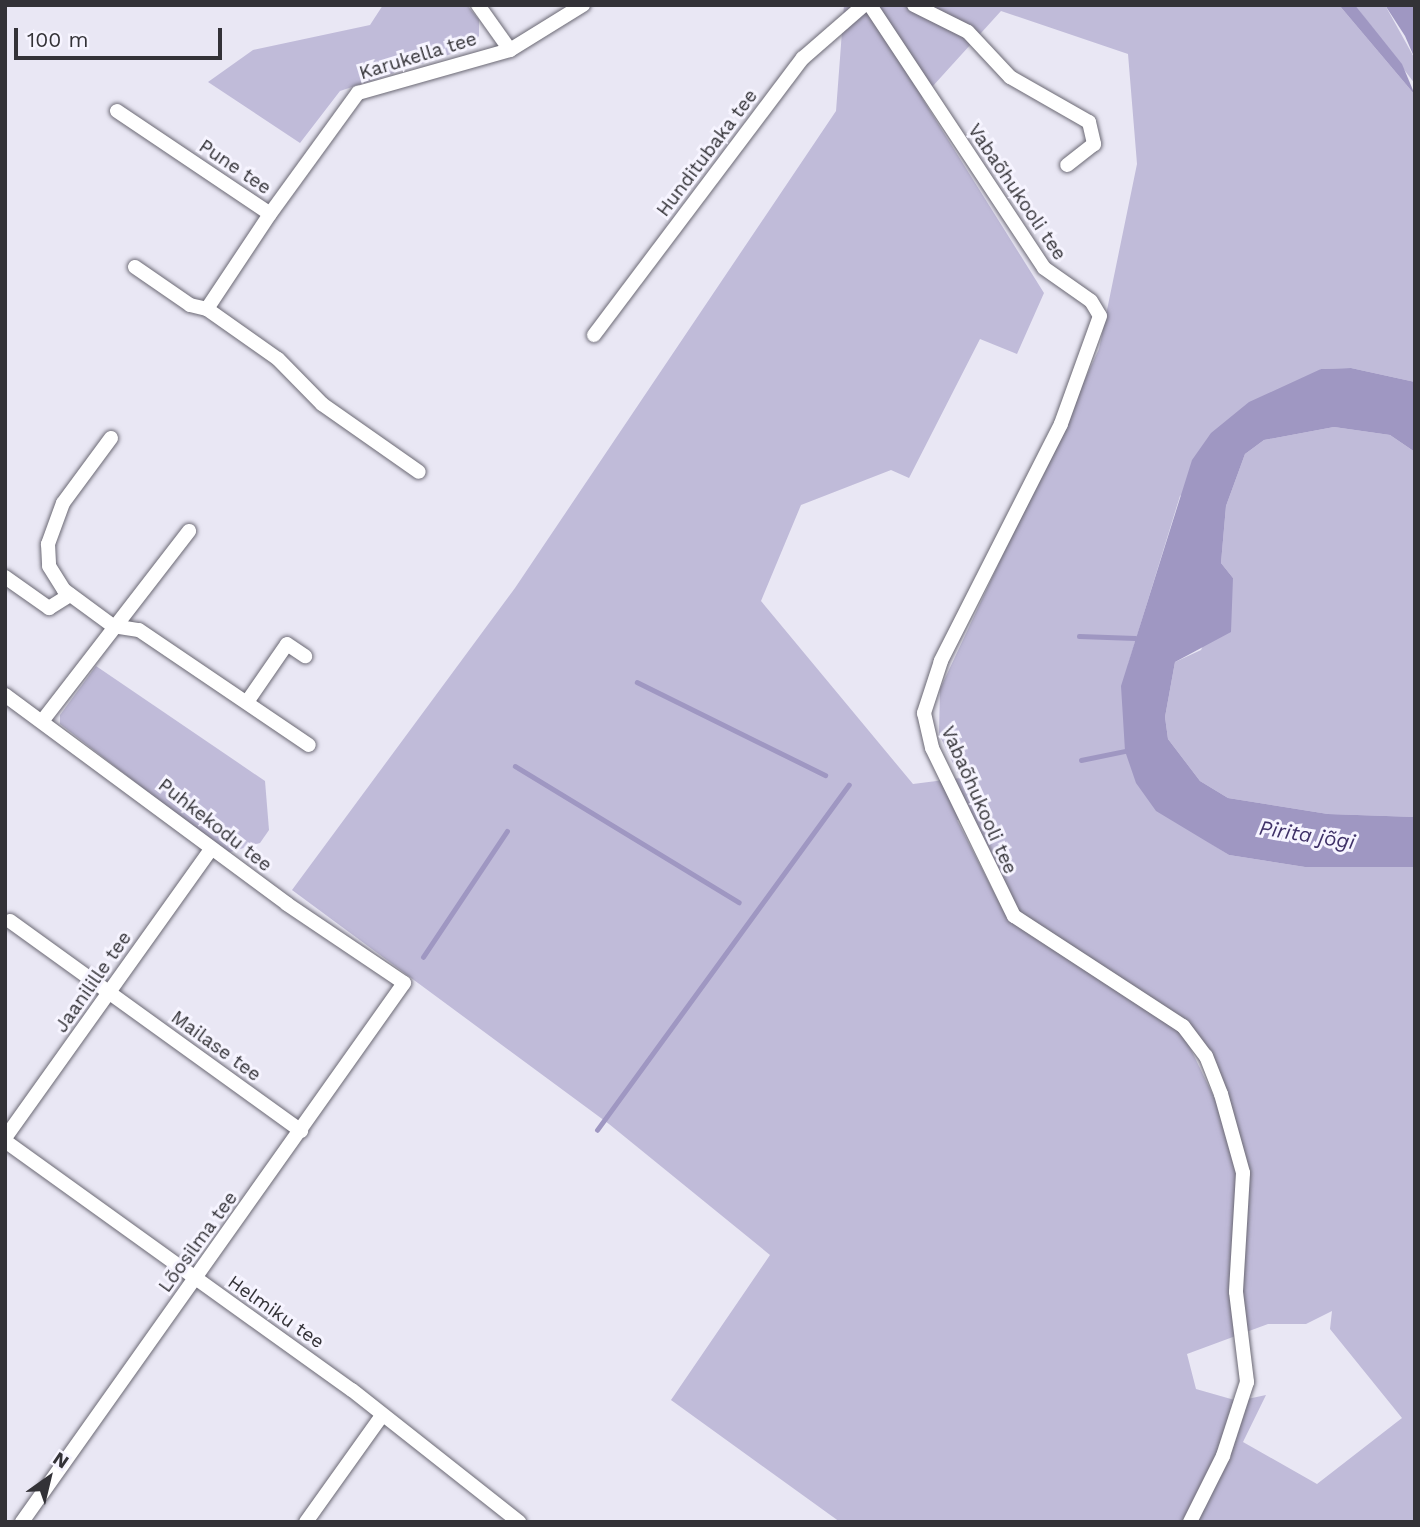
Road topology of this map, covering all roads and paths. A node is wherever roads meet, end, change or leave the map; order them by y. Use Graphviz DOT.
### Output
graph roads {
  1 [pos="478,5"];
  2 [pos="583,5"];
  3 [pos="864,5"];
  4 [pos="870,5"];
  5 [pos="914,5"];
  6 [pos="510,50"];
  7 [pos="117,111"];
  8 [pos="1068,165"];
  9 [pos="271,214"];
  10 [pos="135,267"];
  11 [pos="207,309"];
  12 [pos="594,335"];
  13 [pos="111,438"];
  14 [pos="419,472"];
  15 [pos="188,531"];
  16 [pos="5,577"];
  17 [pos="70,595"];
  18 [pos="113,626"];
  19 [pos="305,656"];
  20 [pos="7,702"];
  21 [pos="247,702"];
  22 [pos="43,720"];
  23 [pos="309,745"];
  24 [pos="211,849"];
  25 [pos="10,921"];
  26 [pos="404,983"];
  27 [pos="109,992"];
  28 [pos="301,1131"];
  29 [pos="5,1139"];
  30 [pos="195,1279"];
  31 [pos="381,1417"];
  32 [pos="22,1522"];
  33 [pos="306,1522"];
  34 [pos="519,1522"];
  35 [pos="1190,1522"];
  1 -- 6 [label="street"];
  2 -- 6 [label="street, Karukella tee"];
  3 -- 12 [label="street, Hunditubaka tee"];
  4 -- 35 [label="street, Vabaõhukooli tee"];
  5 -- 8 [label="street"];
  6 -- 9 [label="street, Karukella tee"];
  7 -- 9 [label="street, Pune tee"];
  9 -- 11 [label="street, Pune tee"];
  10 -- 11 [label="street"];
  11 -- 14 [label="street"];
  13 -- 17 [label="street"];
  15 -- 18 [label="street"];
  16 -- 17 [label="street"];
  17 -- 18 [label="street"];
  18 -- 21 [label="street"];
  18 -- 22 [label="street"];
  19 -- 21 [label="street"];
  20 -- 22 [label="street, Puhkekodu tee"];
  21 -- 23 [label="street"];
  22 -- 24 [label="street, Puhkekodu tee"];
  24 -- 26 [label="street, Puhkekodu tee"];
  24 -- 27 [label="street, Jaanilille tee"];
  25 -- 27 [label="street, Mailase tee"];
  26 -- 28 [label="street, Lõosilma tee"];
  27 -- 28 [label="street, Mailase tee"];
  27 -- 29 [label="street, Jaanilille tee"];
  28 -- 30 [label="street, Lõosilma tee"];
  29 -- 30 [label="street, Helmiku tee"];
  30 -- 31 [label="street, Helmiku tee"];
  30 -- 32 [label="street, Lõosilma tee"];
  31 -- 33 [label="street"];
  31 -- 34 [label="street, Helmiku tee"];
}
